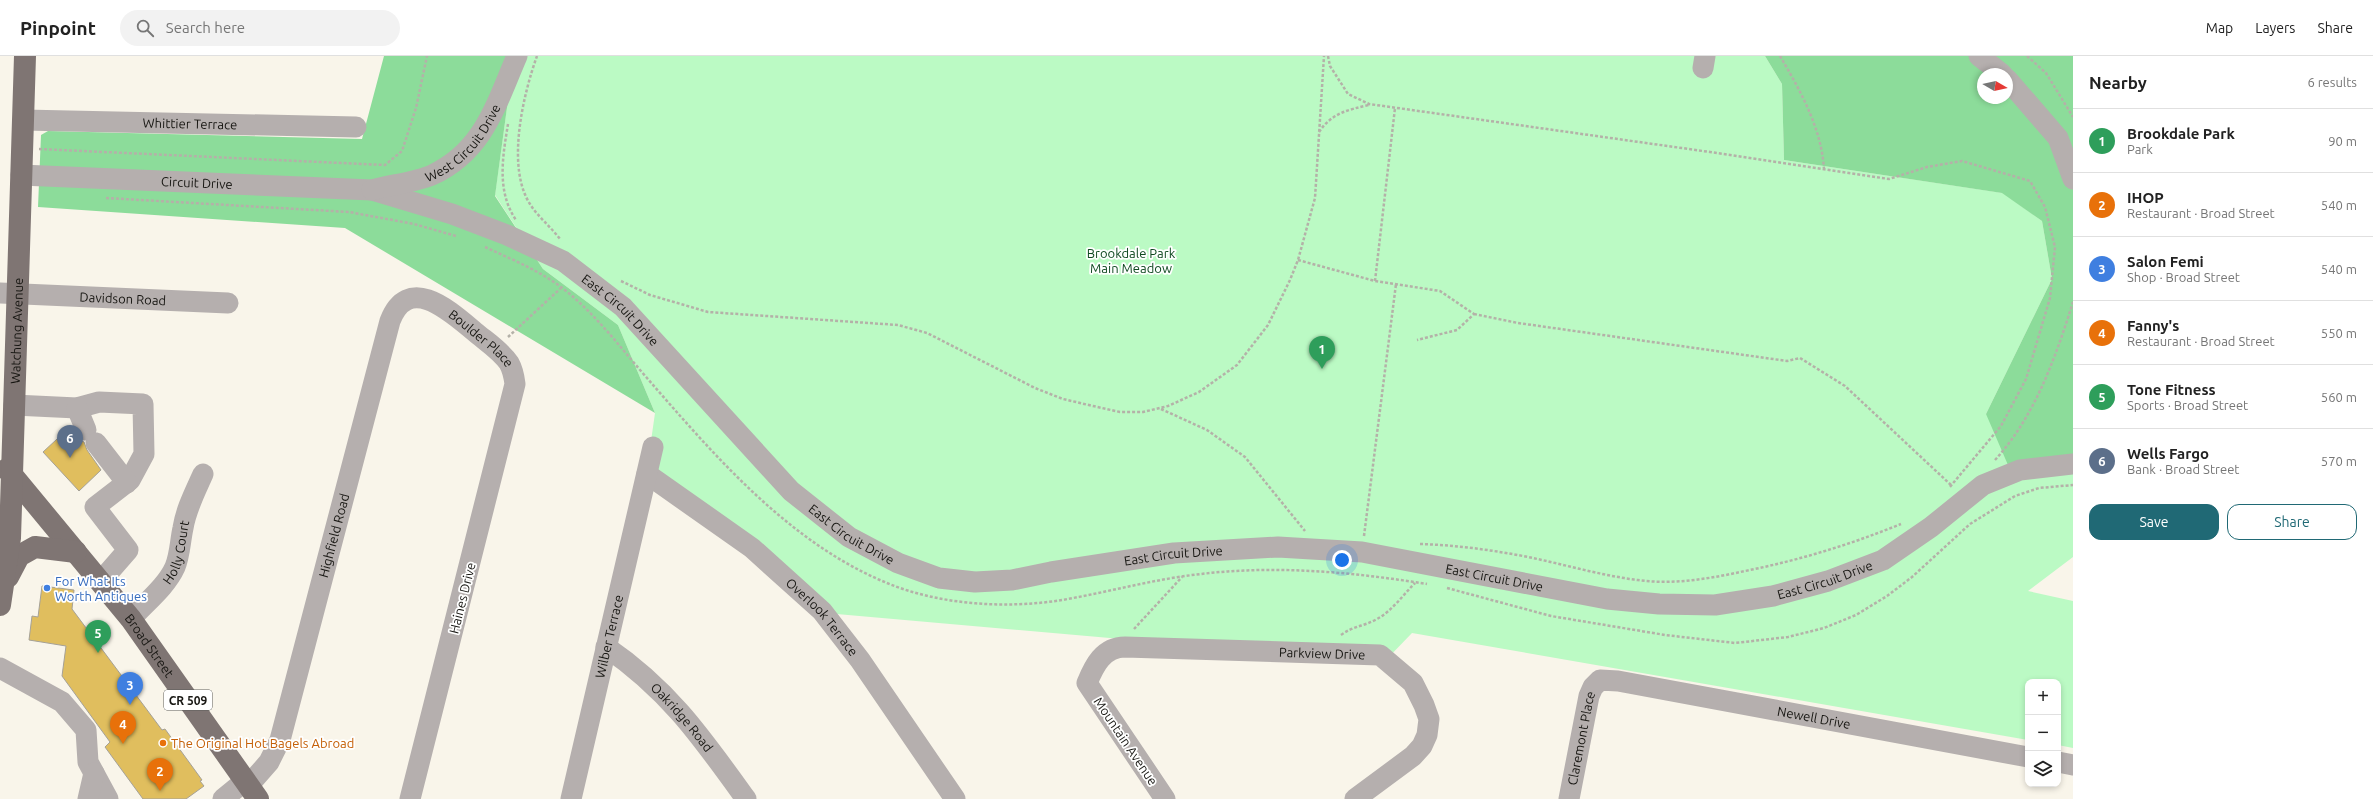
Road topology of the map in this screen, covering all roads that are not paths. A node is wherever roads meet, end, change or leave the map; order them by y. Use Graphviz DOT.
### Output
graph roads {
  1 [pos="25,56"];
  2 [pos="517,56"];
  3 [pos="1979,56"];
  4 [pos="1994,68"];
  5 [pos="2013,86"];
  6 [pos="23,120"];
  7 [pos="356,127"];
  8 [pos="21,175"];
  9 [pos="2073,180"];
  10 [pos="372,190"];
  11 [pos="9,294"];
  12 [pos="424,298"];
  13 [pos="228,303"];
  14 [pos="513,396"];
  15 [pos="14,405"];
  16 [pos="77,408"];
  17 [pos="653,447"];
  18 [pos="2073,464"];
  19 [pos="6,469"];
  20 [pos="203,474"];
  21 [pos="647,474"];
  22 [pos="127,483"];
  23 [pos="76,552"];
  24 [pos="101,581"];
  25 [pos="1,597"];
  26 [pos="131,619"];
  27 [pos="606,647"];
  28 [pos="0,668"];
  29 [pos="1600,680"];
  30 [pos="27,682"];
  31 [pos="1087,684"];
  32 [pos="0,686"];
  33 [pos="2025,756"];
  34 [pos="2061,763"];
  35 [pos="2073,765"];
  36 [pos="94,773"];
  37 [pos="250,789"];
  38 [pos="88,799"];
  39 [pos="108,799"];
  40 [pos="223,799"];
  41 [pos="410,799"];
  42 [pos="571,799"];
  43 [pos="746,799"];
  44 [pos="955,799"];
  45 [pos="1165,799"];
  46 [pos="1355,799"];
  47 [pos="1569,799"];
  1 -- 6 [label="main road, Watchung Avenue"];
  2 -- 10 [label="street, West Circuit Drive"];
  3 -- 4 [label="street"];
  5 -- 9 [label="street"];
  6 -- 7 [label="street, Whittier Terrace"];
  6 -- 8 [label="main road, Watchung Avenue"];
  8 -- 10 [label="street, Circuit Drive"];
  8 -- 11 [label="main road, Watchung Avenue"];
  10 -- 18 [label="street, East Circuit Drive"];
  11 -- 13 [label="street, Davidson Road"];
  11 -- 15 [label="main road, Watchung Avenue"];
  12 -- 14 [label="street, Boulder Place"];
  12 -- 37 [label="street, Highfield Road"];
  14 -- 41 [label="street, Haines Drive"];
  15 -- 16 [label="street"];
  15 -- 19 [label="main road, Watchung Avenue"];
  16 -- 22 [label="street"];
  16 -- 22 [label="street"];
  17 -- 21 [label="street, Wilber Terrace"];
  19 -- 23 [label="main road, Broad Street / CR 509"];
  19 -- 25 [label="main road, Watchung Avenue"];
  20 -- 26 [label="street, Holly Court"];
  21 -- 27 [label="street, Wilber Terrace"];
  21 -- 44 [label="street, Overlook Terrace"];
  22 -- 24 [label="street"];
  23 -- 24 [label="main road, Broad Street / CR 509"];
  23 -- 25 [label="main road"];
  24 -- 26 [label="main road, Broad Street / CR 509"];
  26 -- 37 [label="main road, Broad Street / CR 509"];
  27 -- 42 [label="street, Wilber Terrace"];
  27 -- 43 [label="street, Oakridge Road"];
  28 -- 30 [label="street"];
  29 -- 33 [label="street, Newell Drive"];
  29 -- 47 [label="street, Claremont Place"];
  30 -- 32 [label="street"];
  30 -- 36 [label="street"];
  31 -- 45 [label="street, Mountain Avenue"];
  31 -- 46 [label="street, Parkview Drive"];
  34 -- 35 [label="street"];
  36 -- 38 [label="street"];
  36 -- 39 [label="street"];
  37 -- 40 [label="street, Highfield Road"];
}
